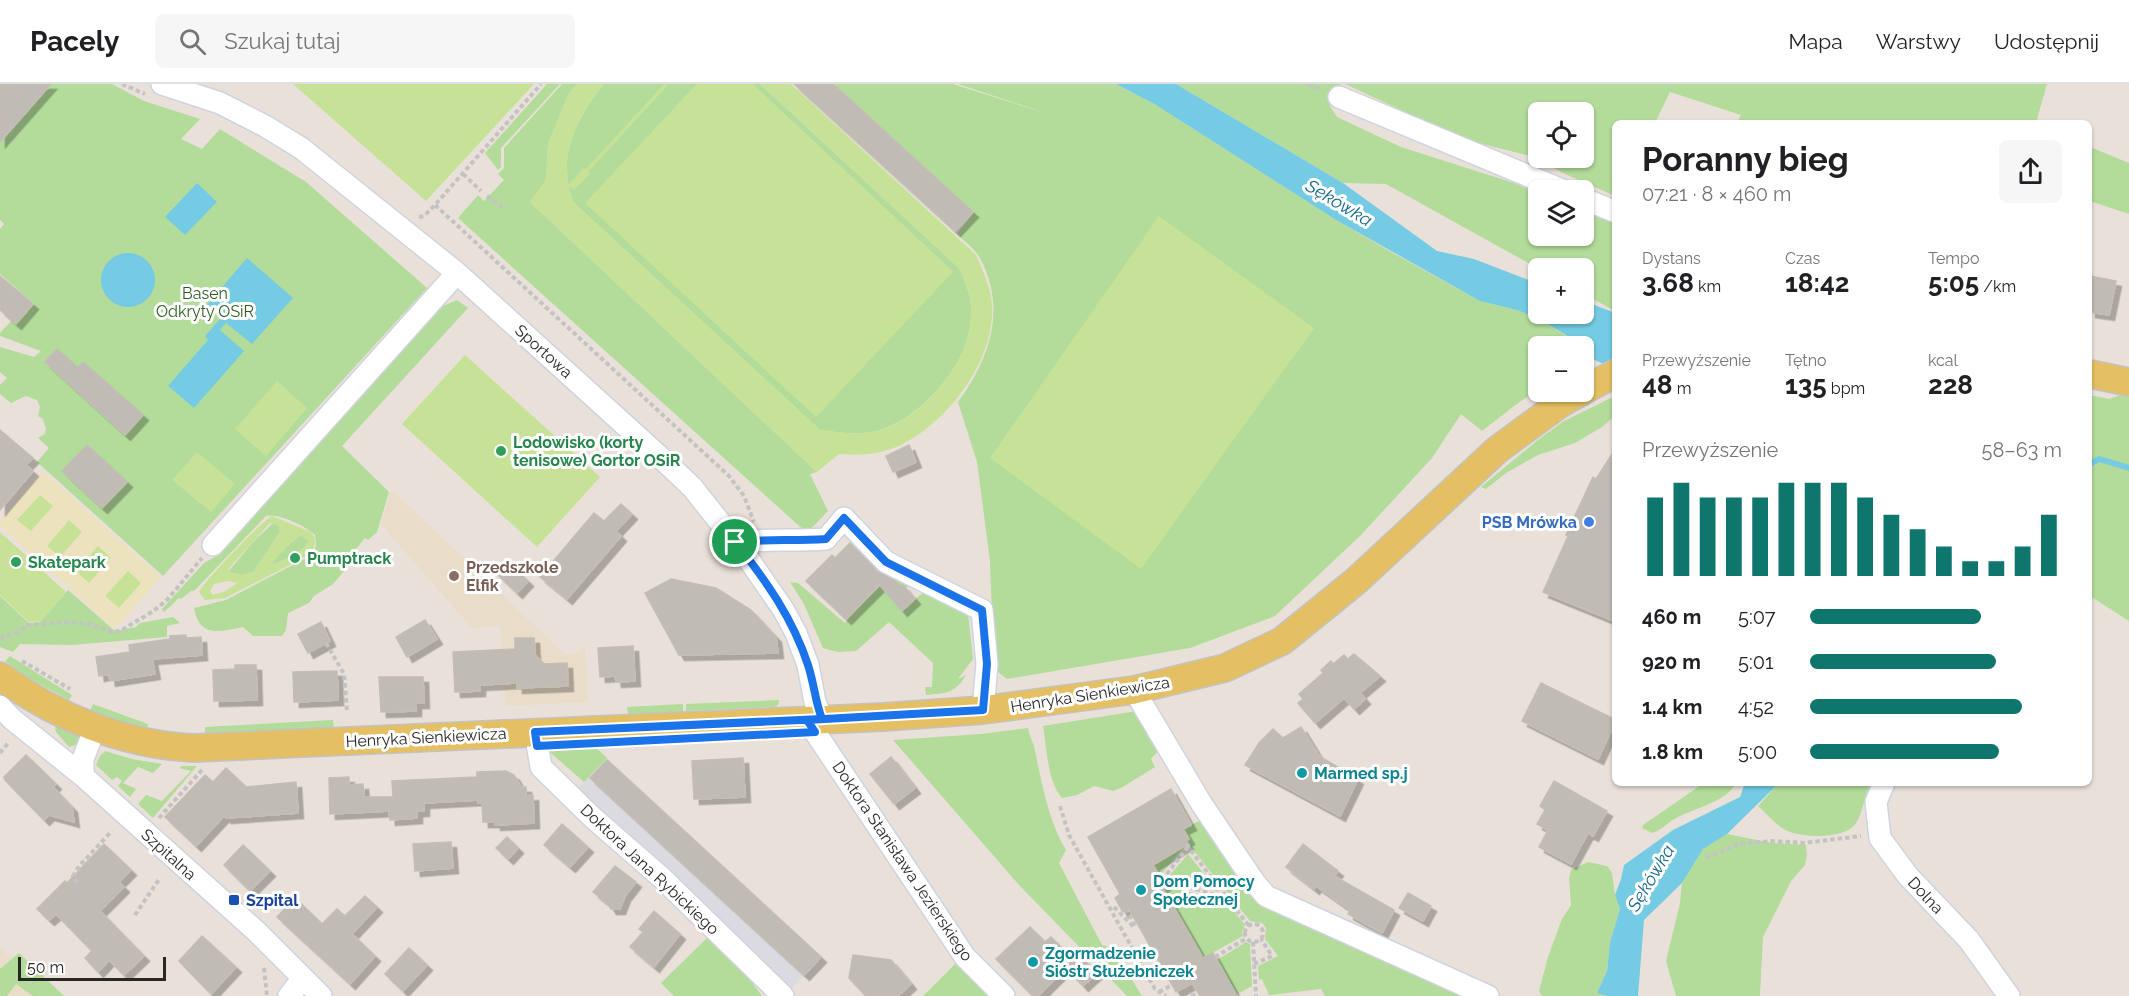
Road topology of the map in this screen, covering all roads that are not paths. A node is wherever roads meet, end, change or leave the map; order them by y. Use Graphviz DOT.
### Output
graph roads {
  1 [pos="162,84"];
  2 [pos="1339,98"];
  3 [pos="1538,180"];
  4 [pos="1594,203"];
  5 [pos="1612,210"];
  6 [pos="457,273"];
  7 [pos="1612,374"];
  8 [pos="2092,374"];
  9 [pos="2129,382"];
  10 [pos="1594,384"];
  11 [pos="1565,402"];
  12 [pos="735,542"];
  13 [pos="213,545"];
  14 [pos="0,676"];
  15 [pos="1134,690"];
  16 [pos="29,697"];
  17 [pos="983,710"];
  18 [pos="4,720"];
  19 [pos="814,720"];
  20 [pos="95,728"];
  21 [pos="535,732"];
  22 [pos="83,777"];
  23 [pos="1883,786"];
  24 [pos="303,978"];
  25 [pos="289,996"];
  26 [pos="321,996"];
  27 [pos="783,996"];
  28 [pos="1004,996"];
  29 [pos="1488,996"];
  30 [pos="2009,996"];
  1 -- 6 [label="street, Sportowa"];
  2 -- 3 [label="street"];
  4 -- 5 [label="street"];
  6 -- 12 [label="street, Sportowa"];
  6 -- 13 [label="street"];
  7 -- 10 [label="main road, Henryka Sienkiewicza"];
  8 -- 9 [label="main road"];
  11 -- 15 [label="main road, Henryka Sienkiewicza"];
  12 -- 17 [label="street"];
  12 -- 19 [label="street, Sportowa"];
  14 -- 16 [label="main road, Henryka Sienkiewicza"];
  15 -- 17 [label="main road, Henryka Sienkiewicza"];
  15 -- 29 [label="street"];
  16 -- 18 [label="street"];
  16 -- 20 [label="main road, Henryka Sienkiewicza"];
  17 -- 19 [label="main road, Henryka Sienkiewicza"];
  18 -- 22 [label="street, Szpitalna"];
  19 -- 21 [label="main road, Henryka Sienkiewicza"];
  19 -- 28 [label="street, Doktora Stanisława Jezierskiego"];
  20 -- 21 [label="main road, Henryka Sienkiewicza"];
  20 -- 22 [label="street"];
  21 -- 27 [label="street, Doktora Jana Rybickiego"];
  22 -- 24 [label="street, Szpitalna"];
  23 -- 30 [label="street, Dolna"];
  24 -- 25 [label="street"];
  24 -- 26 [label="street, Szpitalna"];
}
